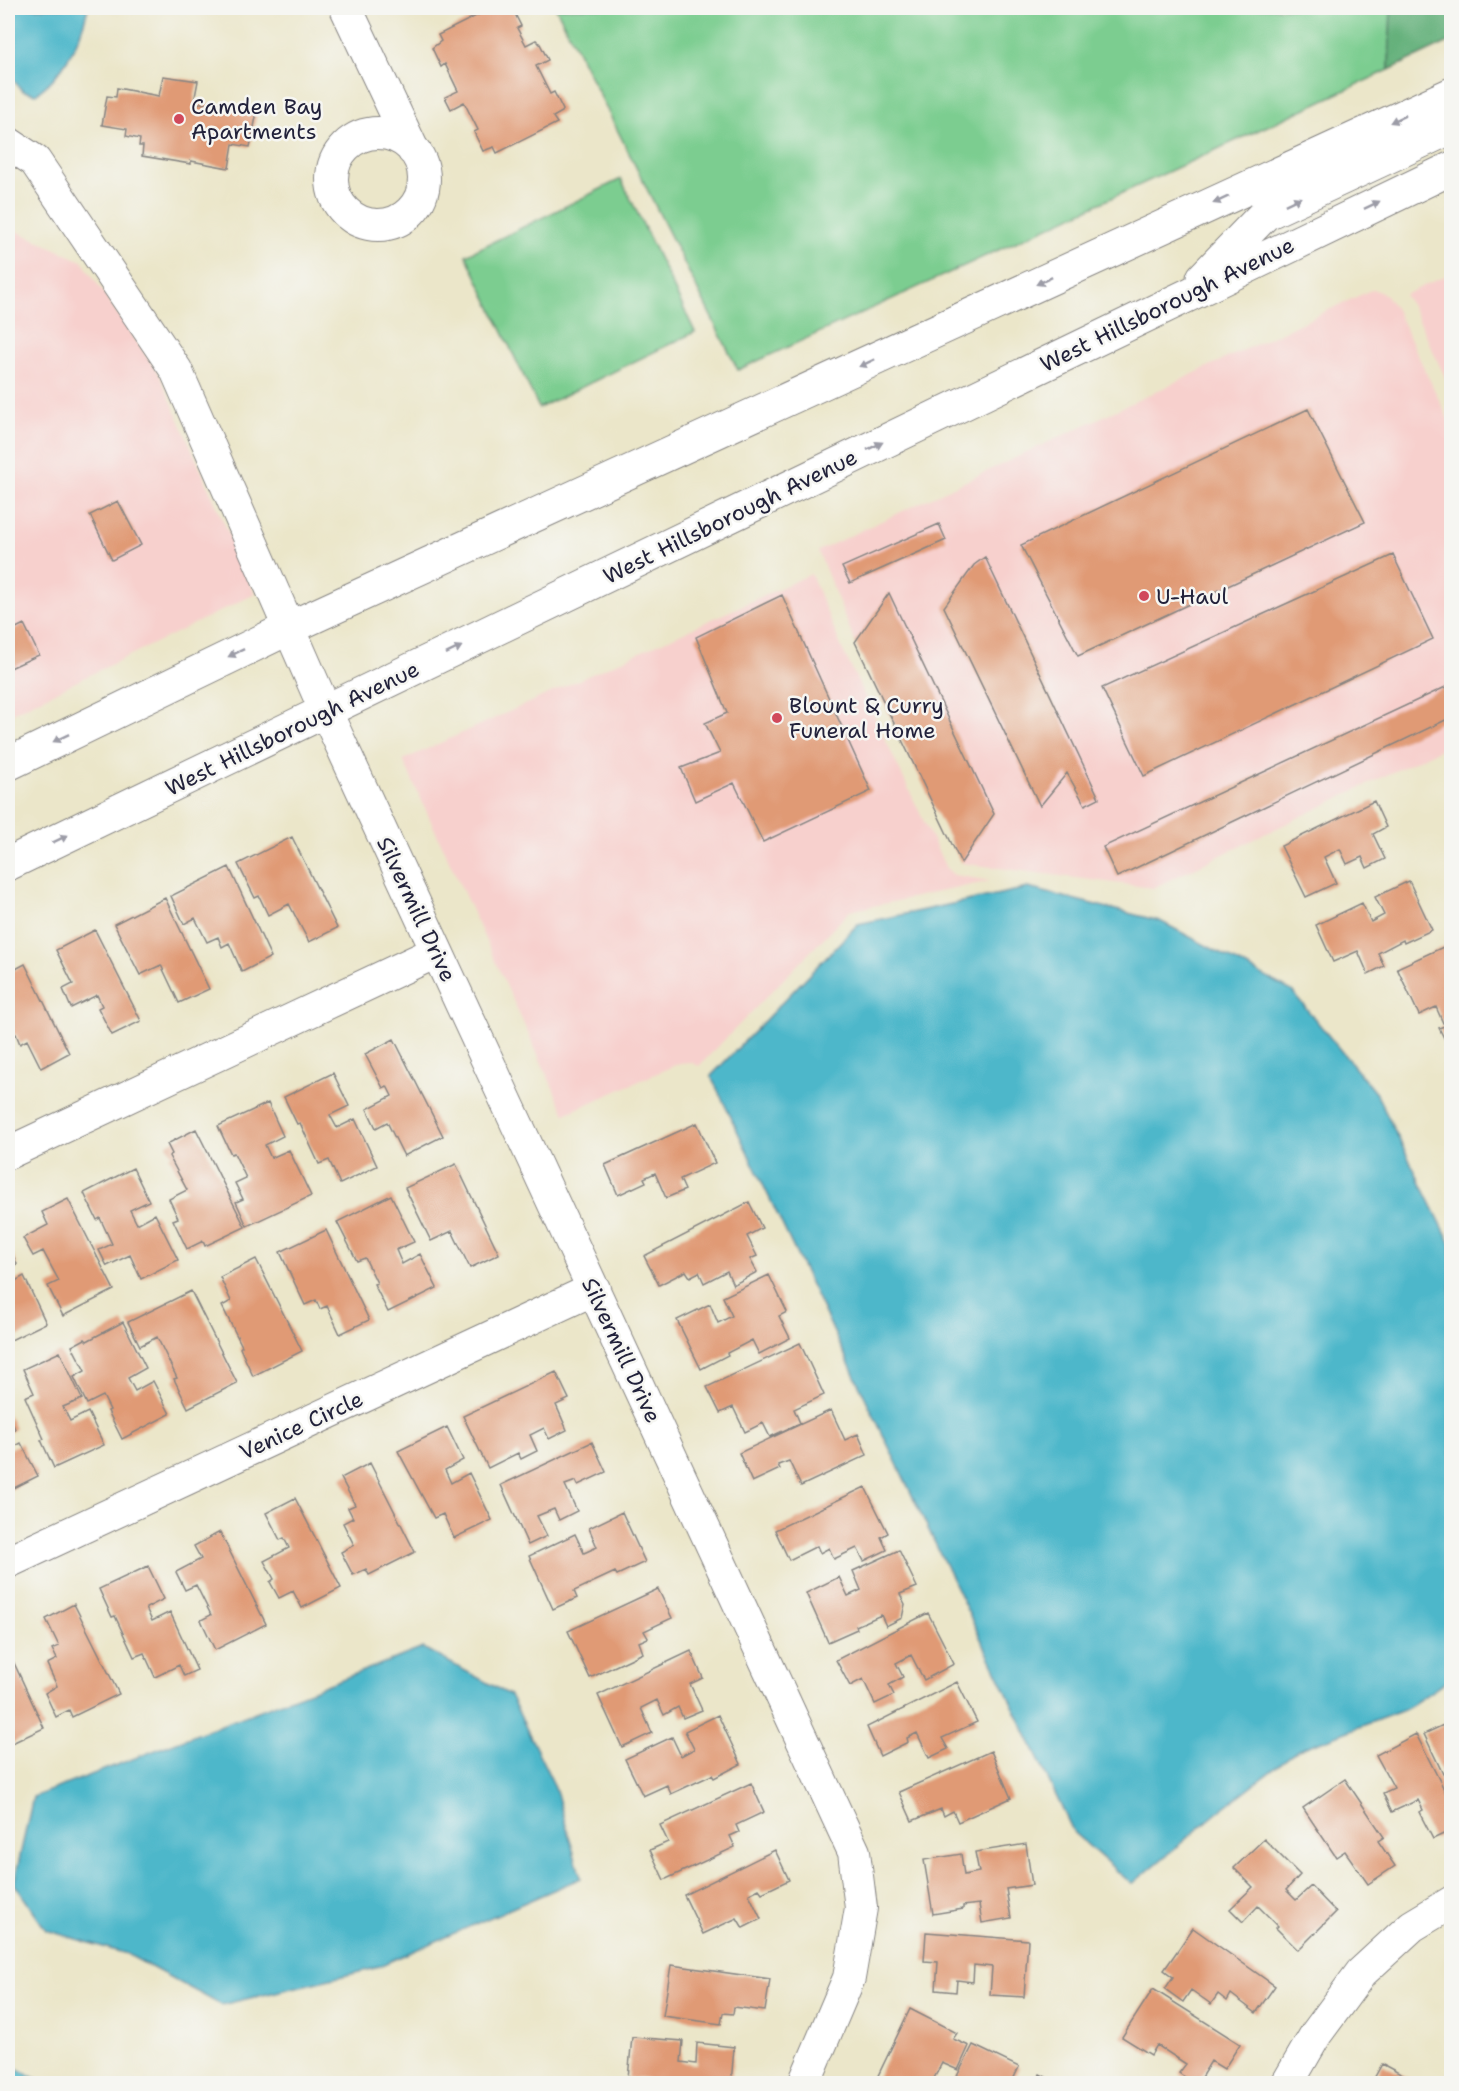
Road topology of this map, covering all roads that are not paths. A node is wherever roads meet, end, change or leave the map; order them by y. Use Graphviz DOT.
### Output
graph roads {
  1 [pos="346,8"];
  2 [pos="1452,94"];
  3 [pos="1452,126"];
  4 [pos="8,142"];
  5 [pos="413,150"];
  6 [pos="1452,168"];
  7 [pos="1187,294"];
  8 [pos="289,628"];
  9 [pos="326,712"];
  10 [pos="8,764"];
  11 [pos="8,864"];
  12 [pos="436,952"];
  13 [pos="8,1153"];
  14 [pos="594,1288"];
  15 [pos="8,1562"];
  16 [pos="1452,1902"];
  17 [pos="807,2084"];
  18 [pos="1287,2084"];
  1 -- 5 [label="street"];
  2 -- 8 [label="main road, one-way"];
  7 -- 3 [label="main road, one-way"];
  4 -- 8 [label="street, Silvermill Drive"];
  7 -- 6 [label="main road, West Hillsborough Avenue, one-way"];
  9 -- 7 [label="main road, West Hillsborough Avenue, one-way"];
  8 -- 9 [label="street, Silvermill Drive"];
  8 -- 10 [label="main road, one-way"];
  11 -- 9 [label="main road, West Hillsborough Avenue, one-way"];
  9 -- 12 [label="street, Silvermill Drive"];
  12 -- 13 [label="street"];
  12 -- 14 [label="street, Silvermill Drive"];
  14 -- 15 [label="street, Venice Circle"];
  14 -- 17 [label="street, Silvermill Drive"];
  16 -- 18 [label="street"];
}
